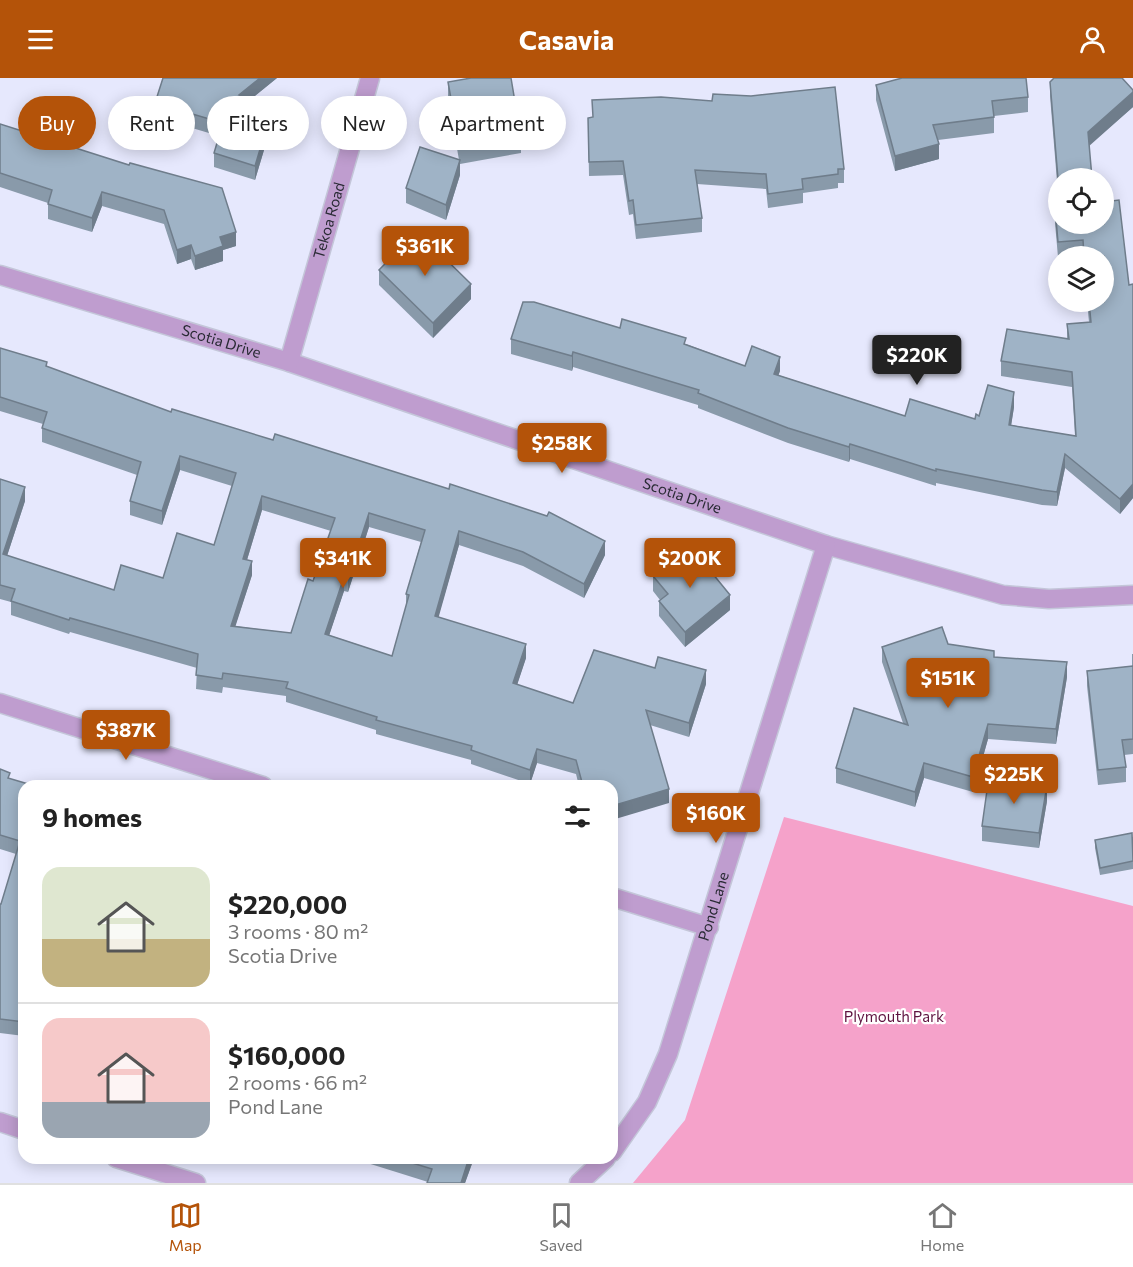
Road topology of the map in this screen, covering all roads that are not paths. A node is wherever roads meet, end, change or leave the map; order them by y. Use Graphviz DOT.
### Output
graph roads {
  1 [pos="370,78"];
  2 [pos="0,275"];
  3 [pos="288,362"];
  4 [pos="826,545"];
  5 [pos="1133,595"];
  6 [pos="0,703"];
  7 [pos="244,780"];
  8 [pos="618,899"];
  9 [pos="709,927"];
  10 [pos="0,1122"];
  11 [pos="18,1128"];
  12 [pos="618,1143"];
  13 [pos="135,1164"];
  14 [pos="600,1164"];
  15 [pos="196,1183"];
  16 [pos="579,1183"];
  1 -- 3 [label="street, Tekoa Road"];
  2 -- 3 [label="street, Scotia Drive"];
  3 -- 4 [label="street, Scotia Drive"];
  4 -- 5 [label="street, Scotia Drive"];
  4 -- 9 [label="street, Pond Lane"];
  6 -- 7 [label="street"];
  8 -- 9 [label="street"];
  9 -- 12 [label="street, Pond Lane"];
  10 -- 11 [label="street"];
  13 -- 15 [label="street"];
  14 -- 16 [label="street"];
}
